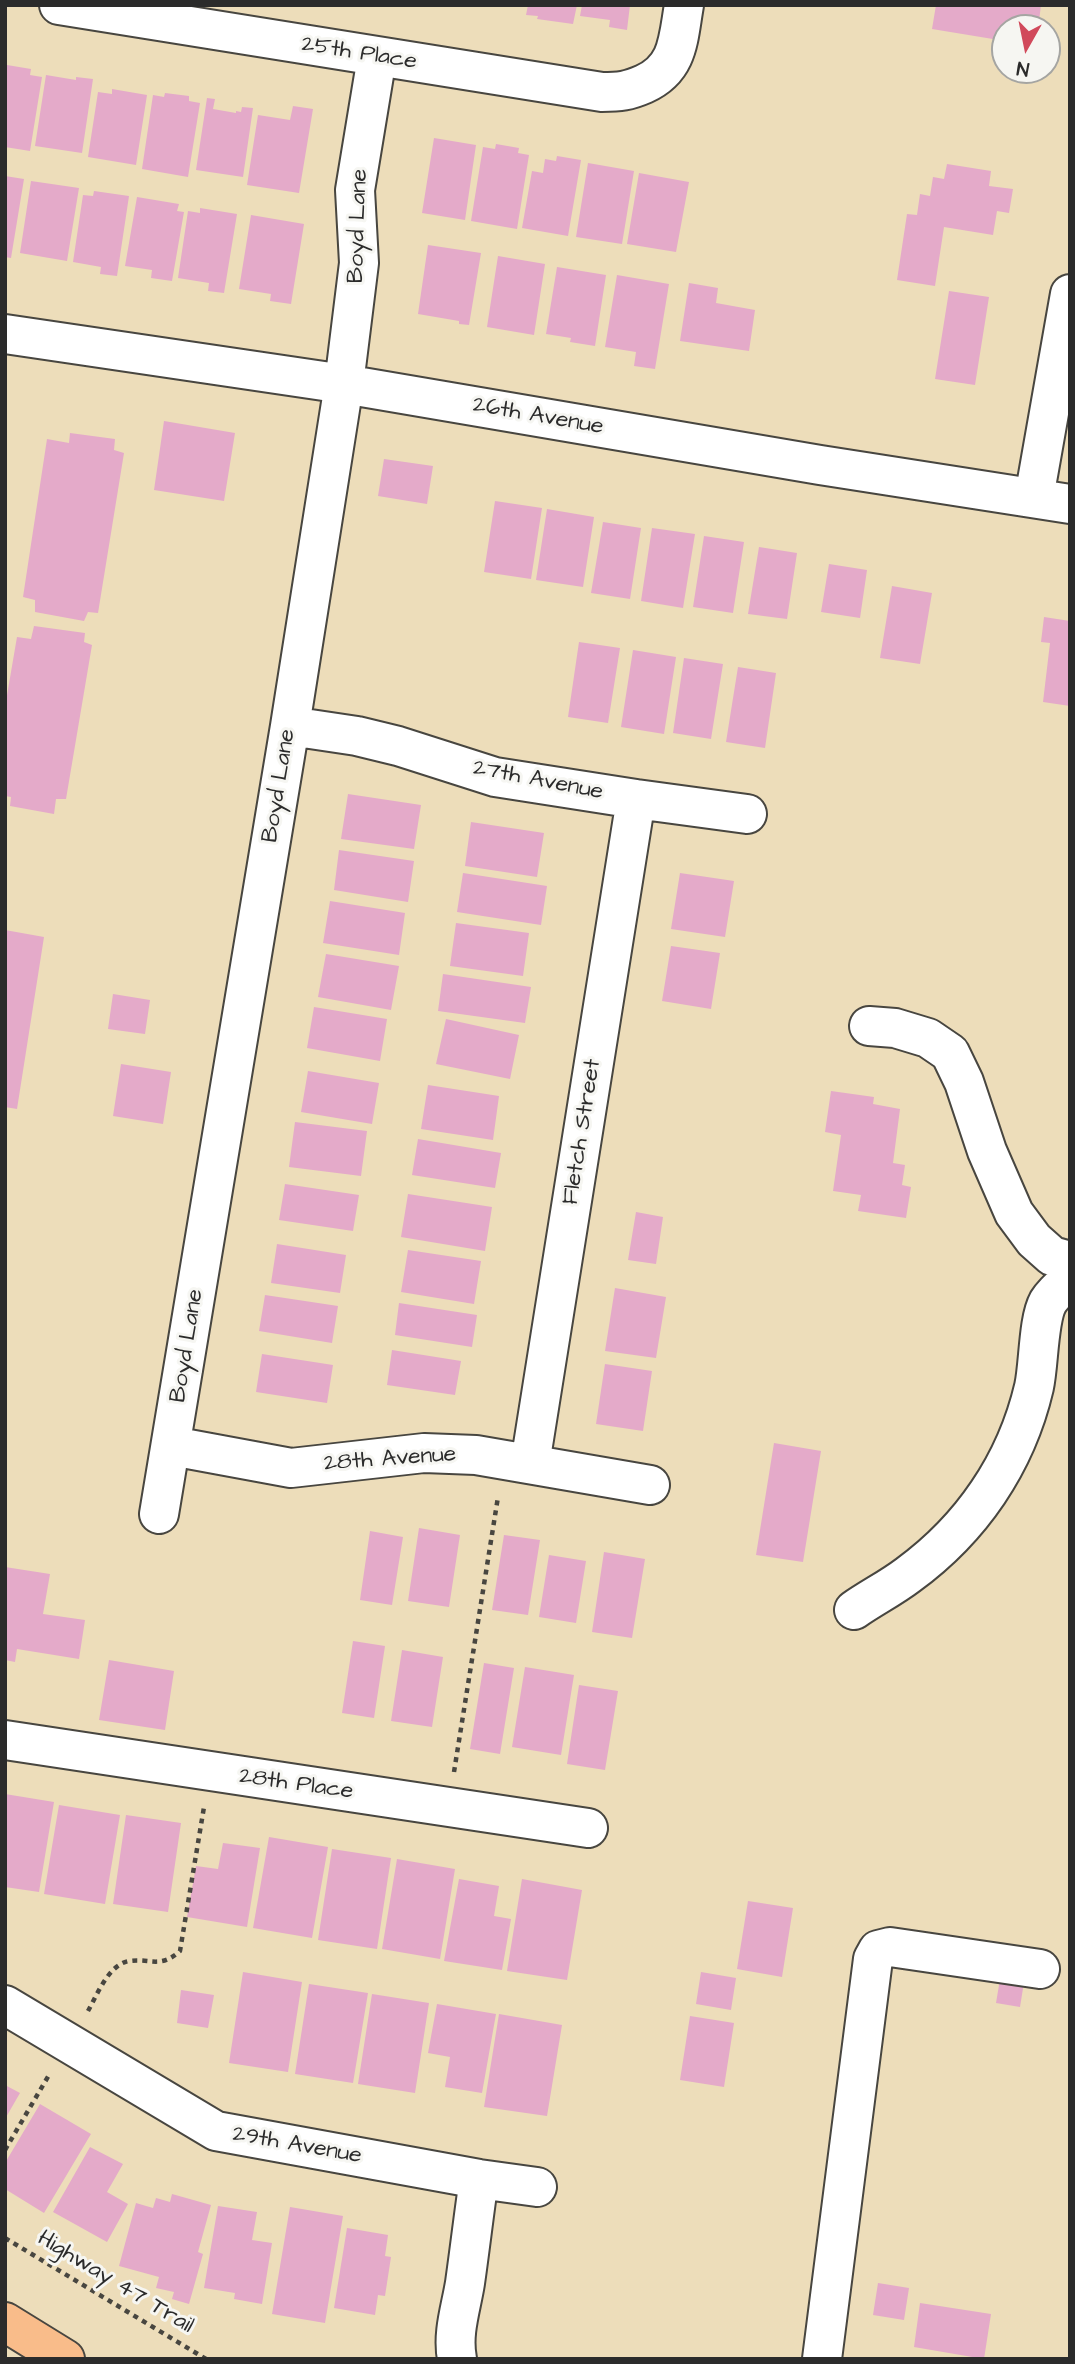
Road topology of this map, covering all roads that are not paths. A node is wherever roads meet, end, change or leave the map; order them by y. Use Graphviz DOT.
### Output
graph roads {
  1 [pos="59,5"];
  2 [pos="684,5"];
  3 [pos="377,57"];
  4 [pos="1070,294"];
  5 [pos="5,334"];
  6 [pos="344,384"];
  7 [pos="1052,501"];
  8 [pos="290,726"];
  9 [pos="636,799"];
  10 [pos="747,814"];
  11 [pos="869,1026"];
  12 [pos="1070,1261"];
  13 [pos="1070,1279"];
  14 [pos="172,1446"];
  15 [pos="517,1462"];
  16 [pos="650,1485"];
  17 [pos="159,1514"];
  18 [pos="854,1610"];
  19 [pos="5,1740"];
  20 [pos="588,1828"];
  21 [pos="1040,1969"];
  22 [pos="5,2005"];
  23 [pos="479,2179"];
  24 [pos="537,2187"];
  25 [pos="5,2322"];
  26 [pos="65,2359"];
  27 [pos="457,2359"];
  28 [pos="822,2359"];
  1 -- 3 [label="street, 25th Place"];
  2 -- 3 [label="street, 25th Place"];
  3 -- 6 [label="street, Boyd Lane"];
  4 -- 7 [label="street"];
  5 -- 6 [label="street, 26th Avenue"];
  6 -- 7 [label="street, 26th Avenue"];
  6 -- 8 [label="street, Boyd Lane"];
  8 -- 9 [label="street, 27th Avenue"];
  8 -- 14 [label="street, Boyd Lane"];
  9 -- 10 [label="street, 27th Avenue"];
  9 -- 15 [label="street, Fletch Street"];
  11 -- 12 [label="street"];
  13 -- 18 [label="street"];
  14 -- 15 [label="street, 28th Avenue"];
  14 -- 17 [label="street, Boyd Lane"];
  15 -- 16 [label="street, 28th Avenue"];
  19 -- 20 [label="street, 28th Place"];
  21 -- 28 [label="street"];
  22 -- 23 [label="street, 29th Avenue"];
  23 -- 24 [label="street, 29th Avenue"];
  23 -- 27 [label="street"];
  25 -- 26 [label="main road"];
}
